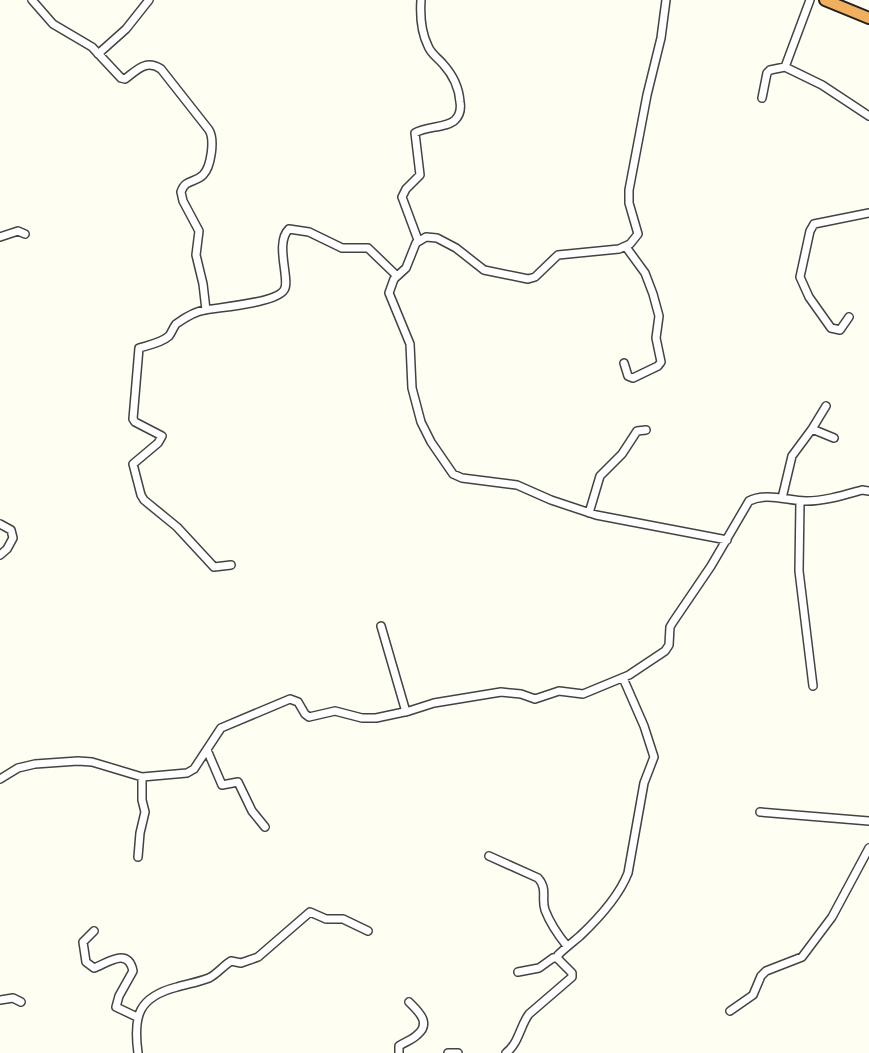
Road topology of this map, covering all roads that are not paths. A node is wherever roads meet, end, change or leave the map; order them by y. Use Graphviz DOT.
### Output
graph roads {
  1 [pos="32,0"];
  2 [pos="149,0"];
  3 [pos="421,0"];
  4 [pos="666,0"];
  5 [pos="810,0"];
  6 [pos="828,1"];
  7 [pos="869,18"];
  8 [pos="98,54"];
  9 [pos="785,67"];
  10 [pos="762,99"];
  11 [pos="869,116"];
  12 [pos="869,213"];
  13 [pos="26,234"];
  14 [pos="0,237"];
  15 [pos="418,240"];
  16 [pos="626,247"];
  17 [pos="397,276"];
  18 [pos="206,309"];
  19 [pos="849,317"];
  20 [pos="624,363"];
  21 [pos="826,406"];
  22 [pos="812,429"];
  23 [pos="646,430"];
  24 [pos="834,438"];
  25 [pos="869,491"];
  26 [pos="782,498"];
  27 [pos="800,501"];
  28 [pos="589,513"];
  29 [pos="0,524"];
  30 [pos="727,540"];
  31 [pos="0,555"];
  32 [pos="231,565"];
  33 [pos="381,626"];
  34 [pos="623,678"];
  35 [pos="813,686"];
  36 [pos="406,712"];
  37 [pos="207,750"];
  38 [pos="142,777"];
  39 [pos="0,779"];
  40 [pos="760,812"];
  41 [pos="869,821"];
  42 [pos="265,827"];
  43 [pos="869,848"];
  44 [pos="489,856"];
  45 [pos="138,857"];
  46 [pos="94,931"];
  47 [pos="368,931"];
  48 [pos="567,946"];
  49 [pos="558,957"];
  50 [pos="518,972"];
  51 [pos="0,1000"];
  52 [pos="21,1002"];
  53 [pos="409,1002"];
  54 [pos="730,1011"];
  55 [pos="137,1017"];
  56 [pos="138,1053"];
  57 [pos="399,1053"];
  58 [pos="448,1053"];
  59 [pos="458,1053"];
  60 [pos="506,1053"];
  1 -- 8 [label="street"];
  2 -- 8 [label="street"];
  3 -- 15 [label="street"];
  4 -- 16 [label="street"];
  5 -- 9 [label="street"];
  6 -- 7 [label="highway"];
  8 -- 18 [label="street"];
  9 -- 10 [label="street"];
  9 -- 11 [label="street"];
  12 -- 19 [label="street"];
  13 -- 14 [label="street"];
  15 -- 16 [label="street"];
  15 -- 17 [label="street"];
  16 -- 20 [label="street"];
  17 -- 18 [label="street"];
  17 -- 28 [label="street"];
  18 -- 32 [label="street"];
  21 -- 22 [label="street"];
  22 -- 24 [label="street"];
  22 -- 26 [label="street"];
  23 -- 28 [label="street"];
  25 -- 27 [label="street"];
  26 -- 27 [label="street"];
  26 -- 30 [label="street"];
  27 -- 35 [label="street"];
  28 -- 30 [label="street"];
  29 -- 31 [label="street"];
  30 -- 34 [label="street"];
  33 -- 36 [label="street"];
  34 -- 36 [label="street"];
  34 -- 48 [label="street"];
  36 -- 37 [label="street"];
  37 -- 38 [label="street"];
  37 -- 42 [label="street"];
  38 -- 39 [label="street"];
  38 -- 45 [label="street"];
  40 -- 41 [label="street"];
  43 -- 54 [label="street"];
  44 -- 48 [label="street"];
  46 -- 55 [label="street"];
  47 -- 55 [label="street"];
  48 -- 49 [label="street"];
  49 -- 50 [label="street"];
  49 -- 60 [label="street"];
  51 -- 52 [label="street"];
  53 -- 57 [label="street"];
  55 -- 56 [label="street"];
  58 -- 59 [label="street"];
}
